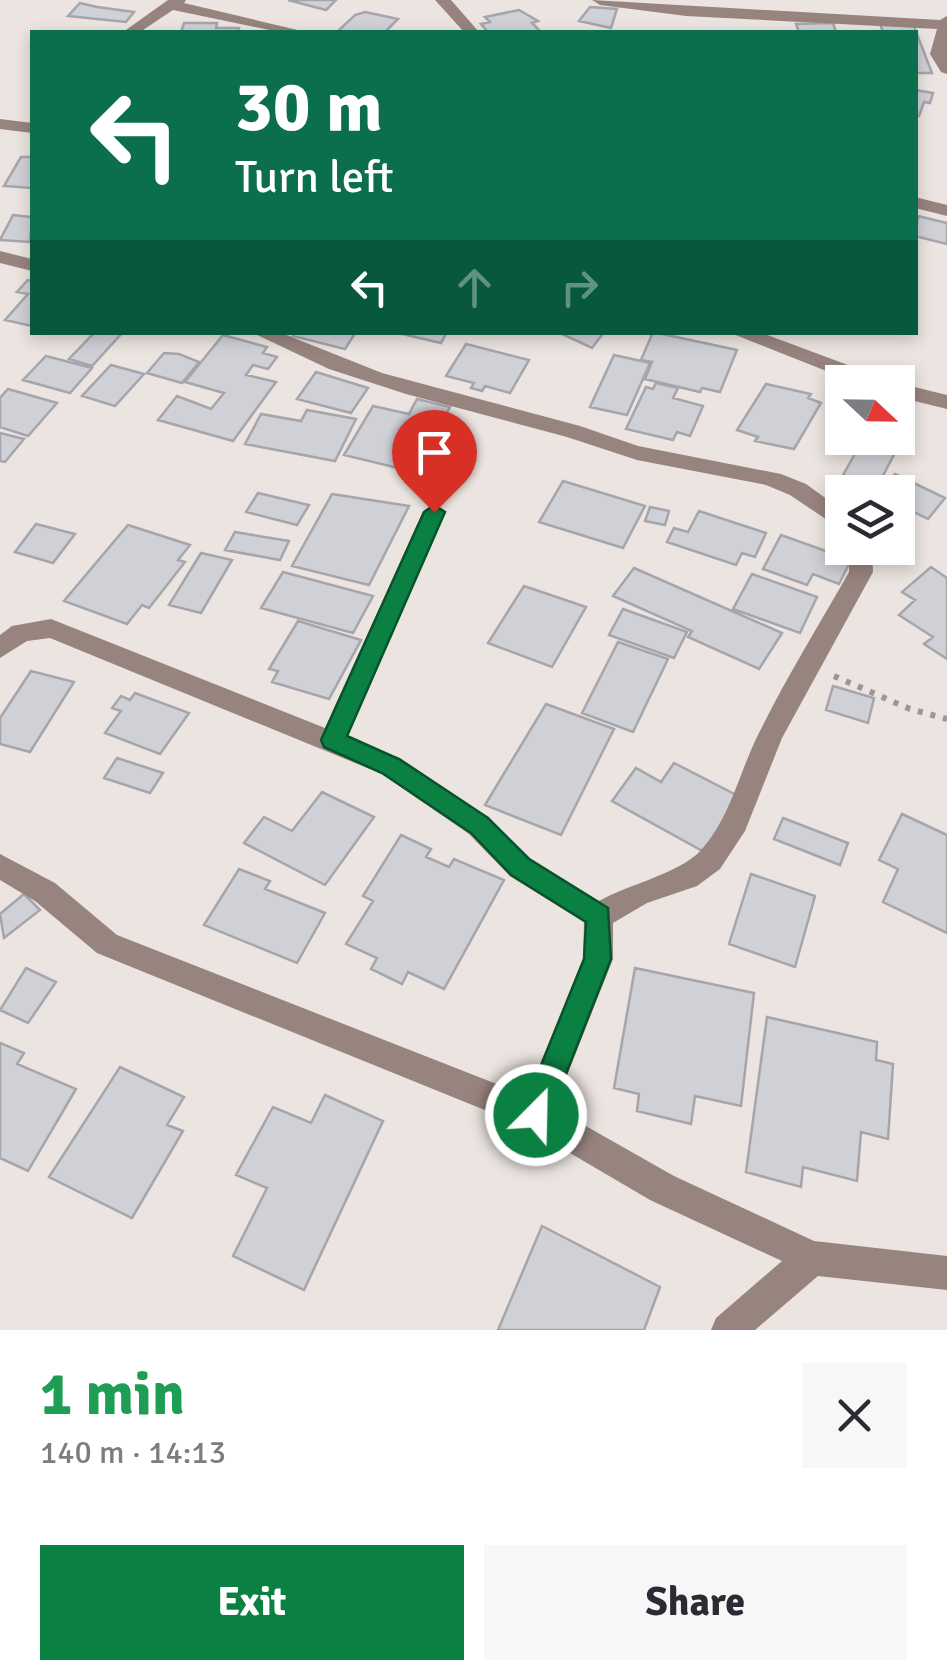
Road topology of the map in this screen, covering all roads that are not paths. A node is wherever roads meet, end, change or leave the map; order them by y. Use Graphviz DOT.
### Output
graph roads {
  1 [pos="443,0"];
  2 [pos="600,0"];
  3 [pos="175,3"];
  4 [pos="946,22"];
  5 [pos="133,30"];
  6 [pos="290,30"];
  7 [pos="470,30"];
  8 [pos="947,69"];
  9 [pos="0,124"];
  10 [pos="30,128"];
  11 [pos="918,203"];
  12 [pos="947,210"];
  13 [pos="0,257"];
  14 [pos="30,264"];
  15 [pos="268,335"];
  16 [pos="746,335"];
  17 [pos="827,365"];
  18 [pos="915,394"];
  19 [pos="947,402"];
  20 [pos="825,506"];
  21 [pos="434,512"];
  22 [pos="861,565"];
  23 [pos="0,648"];
  24 [pos="333,740"];
  25 [pos="0,866"];
  26 [pos="599,916"];
  27 [pos="536,1115"];
  28 [pos="812,1258"];
  29 [pos="947,1273"];
  30 [pos="728,1330"];
  1 -- 7 [label="street"];
  2 -- 4 [label="street"];
  3 -- 5 [label="street"];
  3 -- 6 [label="street"];
  4 -- 8 [label="street"];
  9 -- 10 [label="street"];
  11 -- 12 [label="street"];
  13 -- 14 [label="street"];
  15 -- 20 [label="street"];
  16 -- 17 [label="street"];
  18 -- 19 [label="street"];
  21 -- 24 [label="street"];
  22 -- 26 [label="street"];
  23 -- 24 [label="street"];
  24 -- 26 [label="street"];
  25 -- 27 [label="street"];
  26 -- 27 [label="street"];
  27 -- 28 [label="street"];
  28 -- 29 [label="street"];
  28 -- 30 [label="street"];
}
